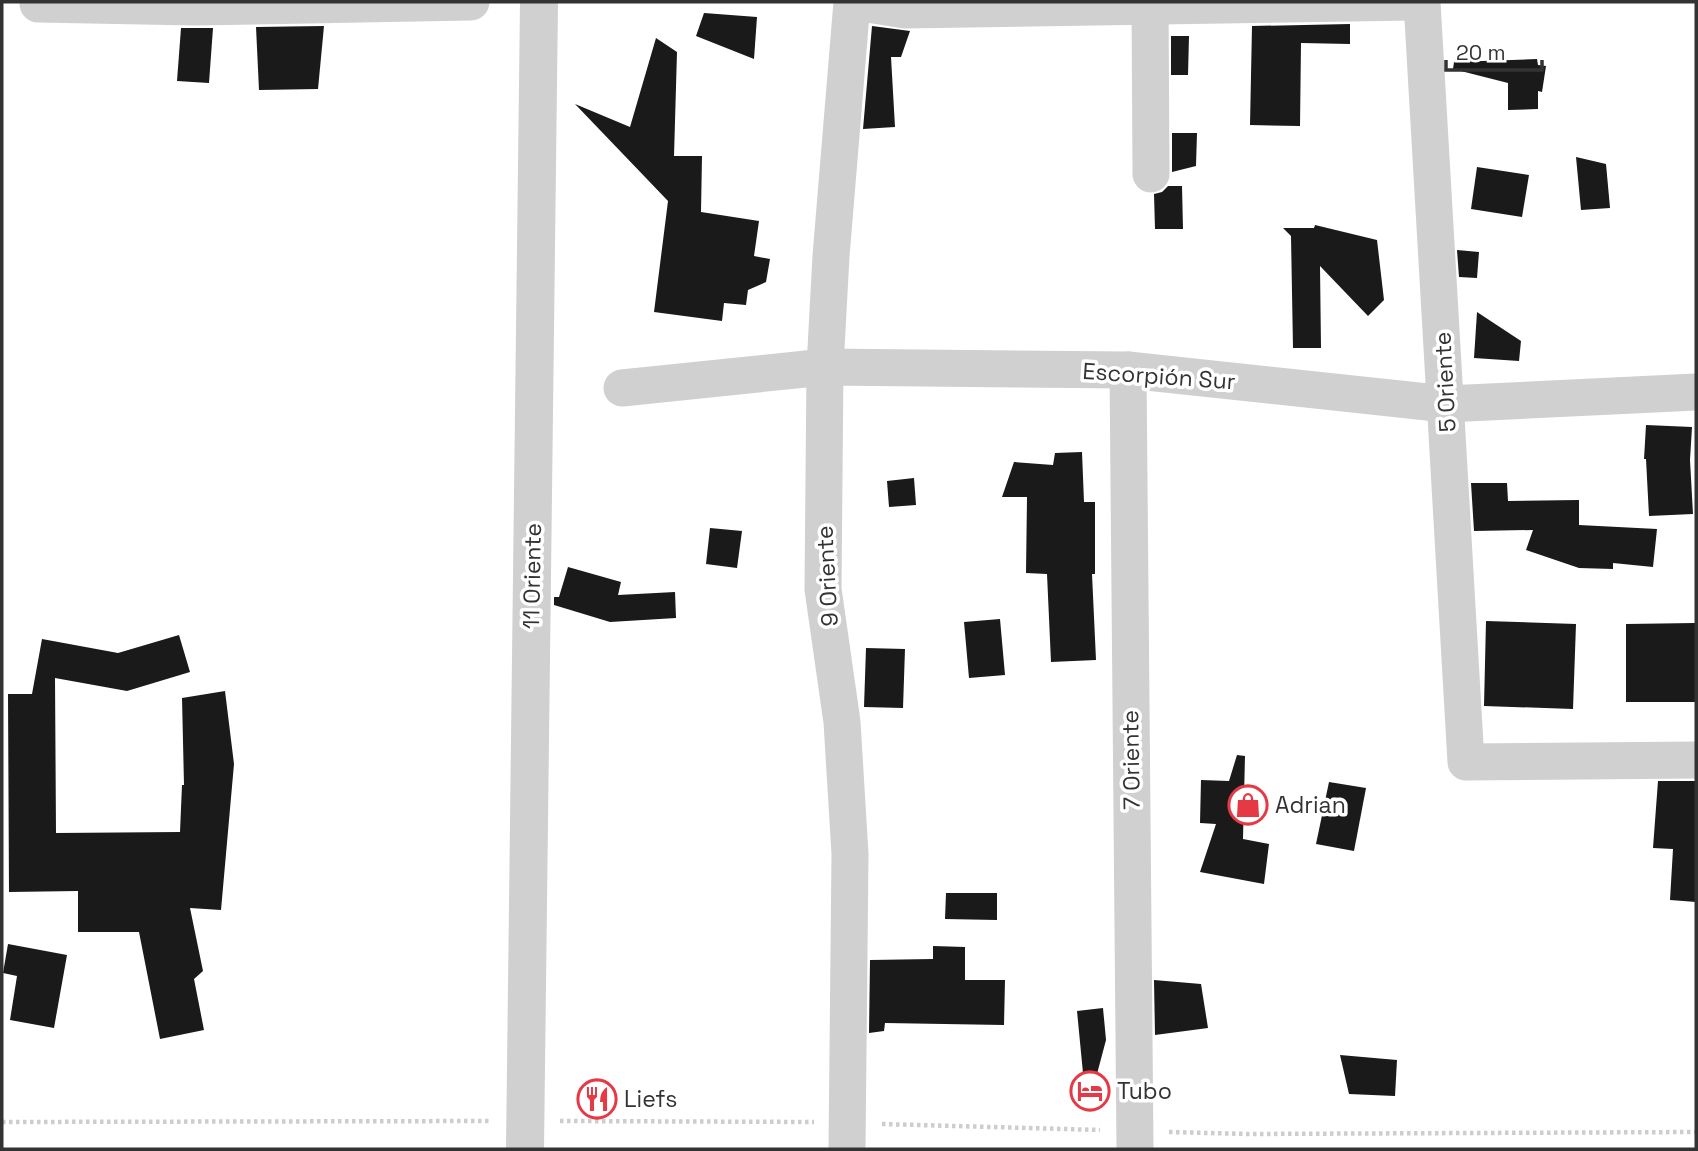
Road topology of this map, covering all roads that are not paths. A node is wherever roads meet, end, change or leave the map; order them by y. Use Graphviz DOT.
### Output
graph roads {
  1 [pos="471,2"];
  2 [pos="539,2"];
  3 [pos="853,2"];
  4 [pos="1415,2"];
  5 [pos="1422,2"];
  6 [pos="38,4"];
  7 [pos="194,4"];
  8 [pos="1151,5"];
  9 [pos="1151,174"];
  10 [pos="825,367"];
  11 [pos="1128,370"];
  12 [pos="622,388"];
  13 [pos="1696,392"];
  14 [pos="1447,404"];
  15 [pos="1696,760"];
  16 [pos="525,1149"];
  17 [pos="847,1149"];
  18 [pos="1135,1149"];
  1 -- 7 [label="street"];
  2 -- 16 [label="street, 11 Oriente"];
  3 -- 8 [label="street"];
  3 -- 10 [label="street, 9 Oriente"];
  4 -- 8 [label="street"];
  5 -- 14 [label="street, 5 Oriente"];
  6 -- 7 [label="street"];
  8 -- 9 [label="street"];
  10 -- 11 [label="street, Escorpión Sur"];
  10 -- 12 [label="street, Escorpión Sur"];
  10 -- 17 [label="street, 9 Oriente"];
  11 -- 14 [label="street, Escorpión Sur"];
  11 -- 18 [label="street, 7 Oriente"];
  13 -- 14 [label="street, Escorpión Sur"];
  14 -- 15 [label="street, 5 Oriente"];
}
